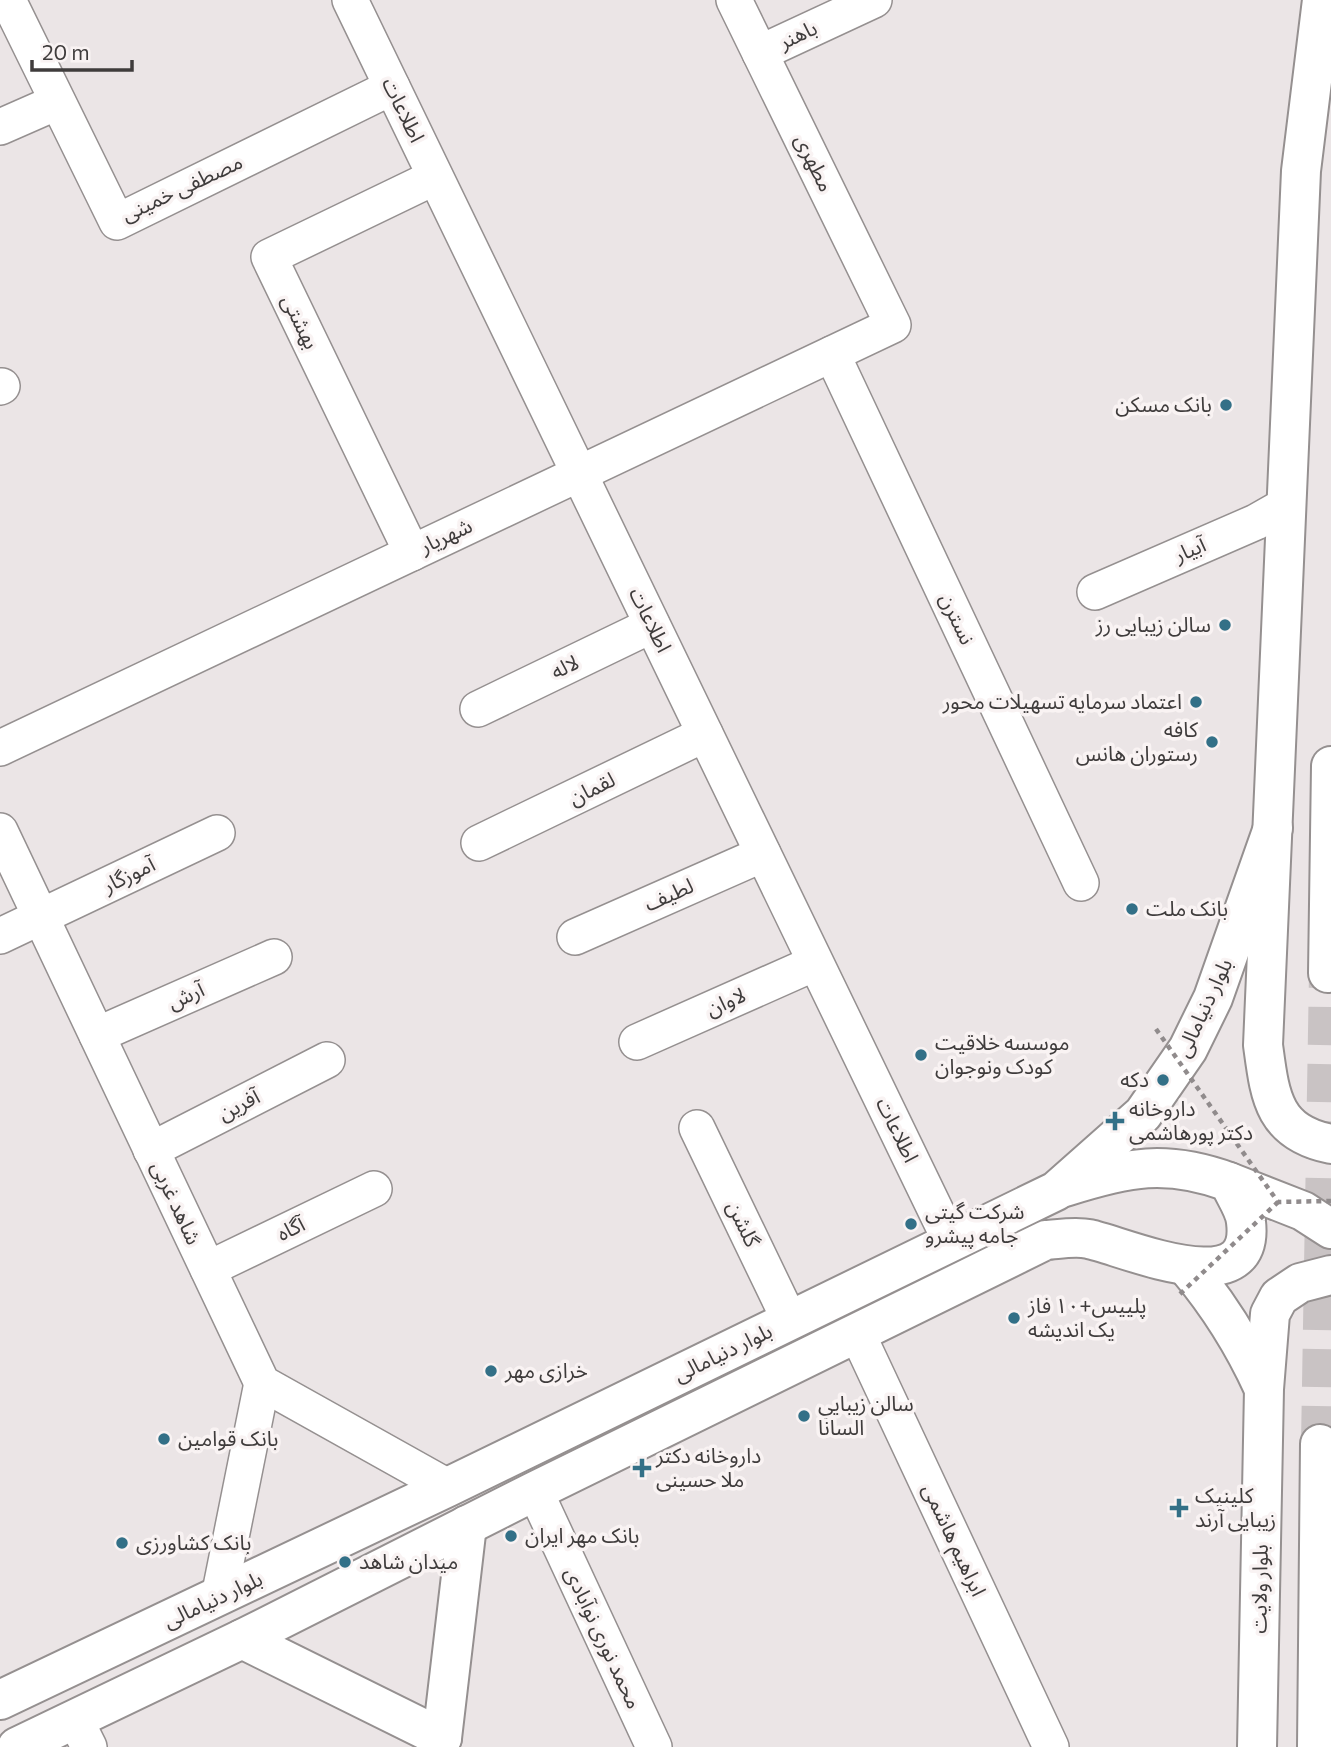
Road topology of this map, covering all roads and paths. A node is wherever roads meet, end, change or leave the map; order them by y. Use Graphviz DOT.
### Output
graph roads {
  1 [pos="8,0"];
  2 [pos="350,0"];
  3 [pos="734,0"];
  4 [pos="874,0"];
  5 [pos="1322,0"];
  6 [pos="1331,0"];
  7 [pos="1331,14"];
  8 [pos="760,53"];
  9 [pos="392,87"];
  10 [pos="57,102"];
  11 [pos="0,127"];
  12 [pos="435,177"];
  13 [pos="893,325"];
  14 [pos="832,354"];
  15 [pos="579,474"];
  16 [pos="1284,506"];
  17 [pos="412,553"];
  18 [pos="1095,592"];
  19 [pos="652,625"];
  20 [pos="478,709"];
  21 [pos="705,734"];
  22 [pos="0,748"];
  23 [pos="1331,766"];
  24 [pos="1273,828"];
  25 [pos="0,831"];
  26 [pos="217,833"];
  27 [pos="479,844"];
  28 [pos="762,853"];
  29 [pos="1081,883"];
  30 [pos="41,917"];
  31 [pos="0,936"];
  32 [pos="575,937"];
  33 [pos="274,957"];
  34 [pos="816,962"];
  35 [pos="1328,973"];
  36 [pos="1156,1029"];
  37 [pos="97,1035"];
  38 [pos="638,1042"];
  39 [pos="327,1060"];
  40 [pos="697,1128"];
  41 [pos="1331,1144"];
  42 [pos="151,1150"];
  43 [pos="1228,1182"];
  44 [pos="374,1189"];
  45 [pos="1056,1191"];
  46 [pos="1331,1201"];
  47 [pos="1278,1202"];
  48 [pos="1331,1228"];
  49 [pos="950,1240"];
  50 [pos="208,1269"];
  51 [pos="1331,1275"];
  52 [pos="1184,1281"];
  53 [pos="790,1321"];
  54 [pos="857,1333"];
  55 [pos="262,1383"];
  56 [pos="1264,1389"];
  57 [pos="1320,1444"];
  58 [pos="448,1487"];
  59 [pos="535,1491"];
  60 [pos="467,1525"];
  61 [pos="219,1597"];
  62 [pos="242,1639"];
  63 [pos="0,1700"];
  64 [pos="82,1733"];
  65 [pos="444,1742"];
  66 [pos="17,1747"];
  67 [pos="654,1747"];
  68 [pos="1051,1747"];
  69 [pos="1257,1747"];
  70 [pos="1317,1747"];
  1 -- 10 [label="street, مصطفی خمینی"];
  2 -- 9 [label="street, اطلاعات"];
  3 -- 8 [label="street, مطهری"];
  4 -- 8 [label="street, باهنر"];
  5 -- 16 [label="main road"];
  6 -- 7 [label="main road"];
  8 -- 13 [label="street, مطهری"];
  9 -- 10 [label="street, مصطفی خمینی"];
  9 -- 12 [label="street, اطلاعات"];
  10 -- 11 [label="street"];
  12 -- 15 [label="street, اطلاعات"];
  12 -- 17 [label="street, بهشتی"];
  13 -- 14 [label="street, شهریار"];
  14 -- 15 [label="street, شهریار"];
  14 -- 29 [label="street, نسترن"];
  15 -- 17 [label="street, شهریار"];
  15 -- 19 [label="street, اطلاعات"];
  16 -- 18 [label="street, آبیار"];
  16 -- 24 [label="main road"];
  17 -- 22 [label="street, شهریار"];
  19 -- 20 [label="street, لاله"];
  19 -- 21 [label="street, اطلاعات"];
  21 -- 27 [label="street, لقمان"];
  21 -- 28 [label="street, اطلاعات"];
  23 -- 35 [label="main road"];
  24 -- 41 [label="main road"];
  24 -- 45 [label="main road, بلوار دنیامالی"];
  25 -- 30 [label="street, شاهد غربی"];
  26 -- 30 [label="street, آموزگار"];
  28 -- 32 [label="street, لطیف"];
  28 -- 34 [label="street, اطلاعات"];
  30 -- 31 [label="street, آموزگار"];
  30 -- 37 [label="street, شاهد غربی"];
  33 -- 37 [label="street, آرش"];
  34 -- 38 [label="street, لاوان"];
  34 -- 49 [label="street, اطلاعات"];
  36 -- 47 [label="path, bridge"];
  37 -- 42 [label="street, شاهد غربی"];
  39 -- 42 [label="street, آفرین"];
  40 -- 53 [label="street, گلشن"];
  42 -- 50 [label="street, شاهد غربی"];
  43 -- 45 [label="main road"];
  43 -- 48 [label="main road"];
  43 -- 52 [label="main road"];
  44 -- 50 [label="street, آگاه"];
  45 -- 49 [label="main road, بلوار دنیامالی"];
  46 -- 47 [label="path, bridge"];
  47 -- 52 [label="path, bridge"];
  49 -- 53 [label="main road, بلوار دنیامالی"];
  50 -- 55 [label="street, شاهد غربی"];
  51 -- 56 [label="main road, بلوار ولایت"];
  52 -- 54 [label="main road, بلوار دنیامالی"];
  52 -- 56 [label="main road"];
  53 -- 58 [label="main road, بلوار دنیامالی"];
  54 -- 59 [label="main road, بلوار دنیامالی"];
  54 -- 68 [label="street, ابراهیم هاشمی"];
  55 -- 58 [label="street"];
  55 -- 61 [label="street"];
  56 -- 69 [label="main road, بلوار ولایت"];
  57 -- 70 [label="main road"];
  58 -- 61 [label="main road, بلوار دنیامالی"];
  59 -- 60 [label="main road, بلوار دنیامالی"];
  59 -- 67 [label="street, محمد نوری نوآبادی"];
  60 -- 62 [label="main road, بلوار دنیامالی"];
  60 -- 65 [label="main road"];
  61 -- 63 [label="main road, بلوار دنیامالی"];
  62 -- 64 [label="main road, بلوار دنیامالی"];
  62 -- 65 [label="main road"];
  64 -- 66 [label="main road, بلوار دنیامالی"];
}
